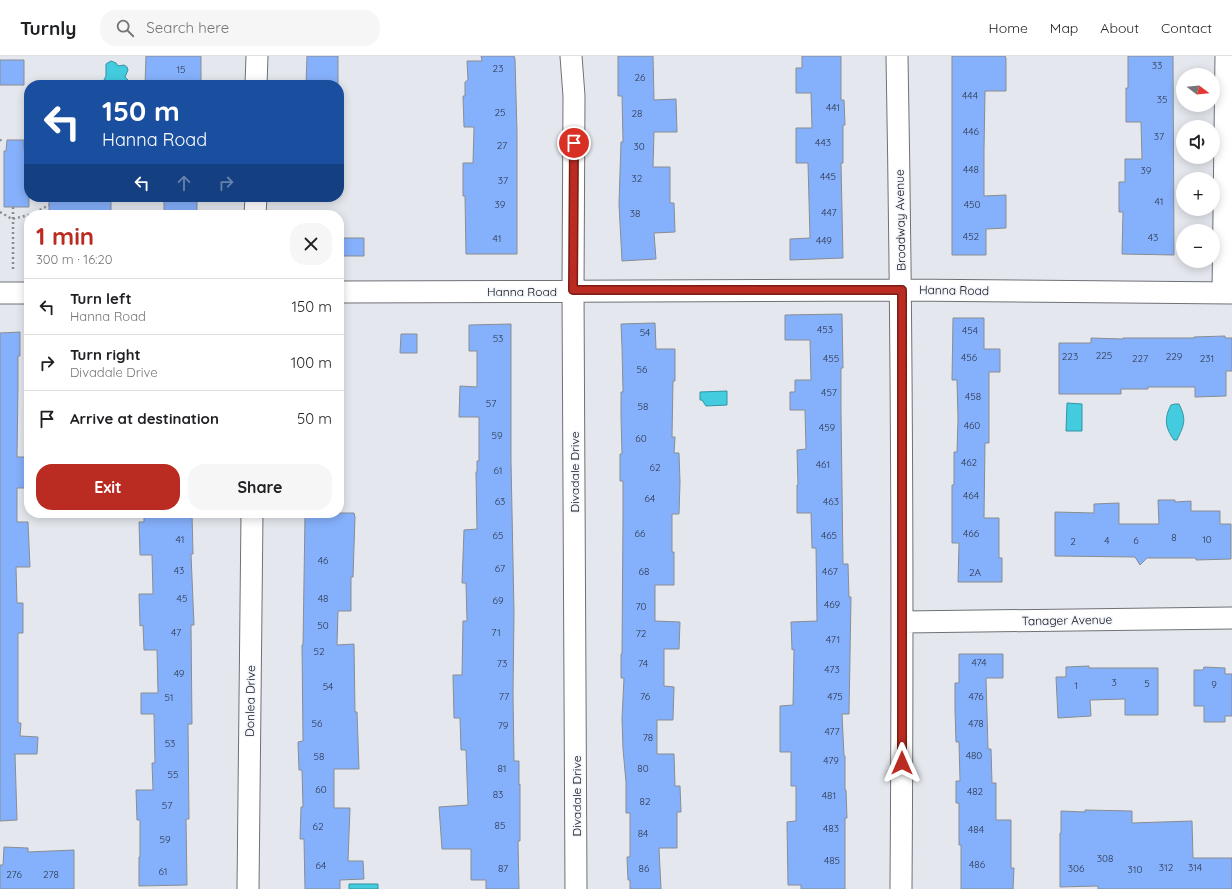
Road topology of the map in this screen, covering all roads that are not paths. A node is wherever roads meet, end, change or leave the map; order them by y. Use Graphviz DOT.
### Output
graph roads {
  1 [pos="257,56"];
  2 [pos="571,56"];
  3 [pos="897,56"];
  4 [pos="1226,56"];
  5 [pos="256,80"];
  6 [pos="573,290"];
  7 [pos="902,290"];
  8 [pos="344,292"];
  9 [pos="0,293"];
  10 [pos="24,293"];
  11 [pos="1228,293"];
  12 [pos="252,518"];
  13 [pos="1232,618"];
  14 [pos="903,622"];
  15 [pos="248,889"];
  16 [pos="576,889"];
  17 [pos="901,889"];
  1 -- 5 [label="street"];
  2 -- 6 [label="street, Divadale Drive"];
  3 -- 7 [label="street, Broadway Avenue"];
  4 -- 11 [label="street"];
  6 -- 7 [label="street, Hanna Road"];
  6 -- 8 [label="street, Hanna Road"];
  6 -- 16 [label="street, Divadale Drive"];
  7 -- 11 [label="street, Hanna Road"];
  7 -- 14 [label="street, Broadway Avenue"];
  9 -- 10 [label="street"];
  12 -- 15 [label="street, Donlea Drive"];
  13 -- 14 [label="street, Tanager Avenue"];
  14 -- 17 [label="street, Broadway Avenue"];
}
